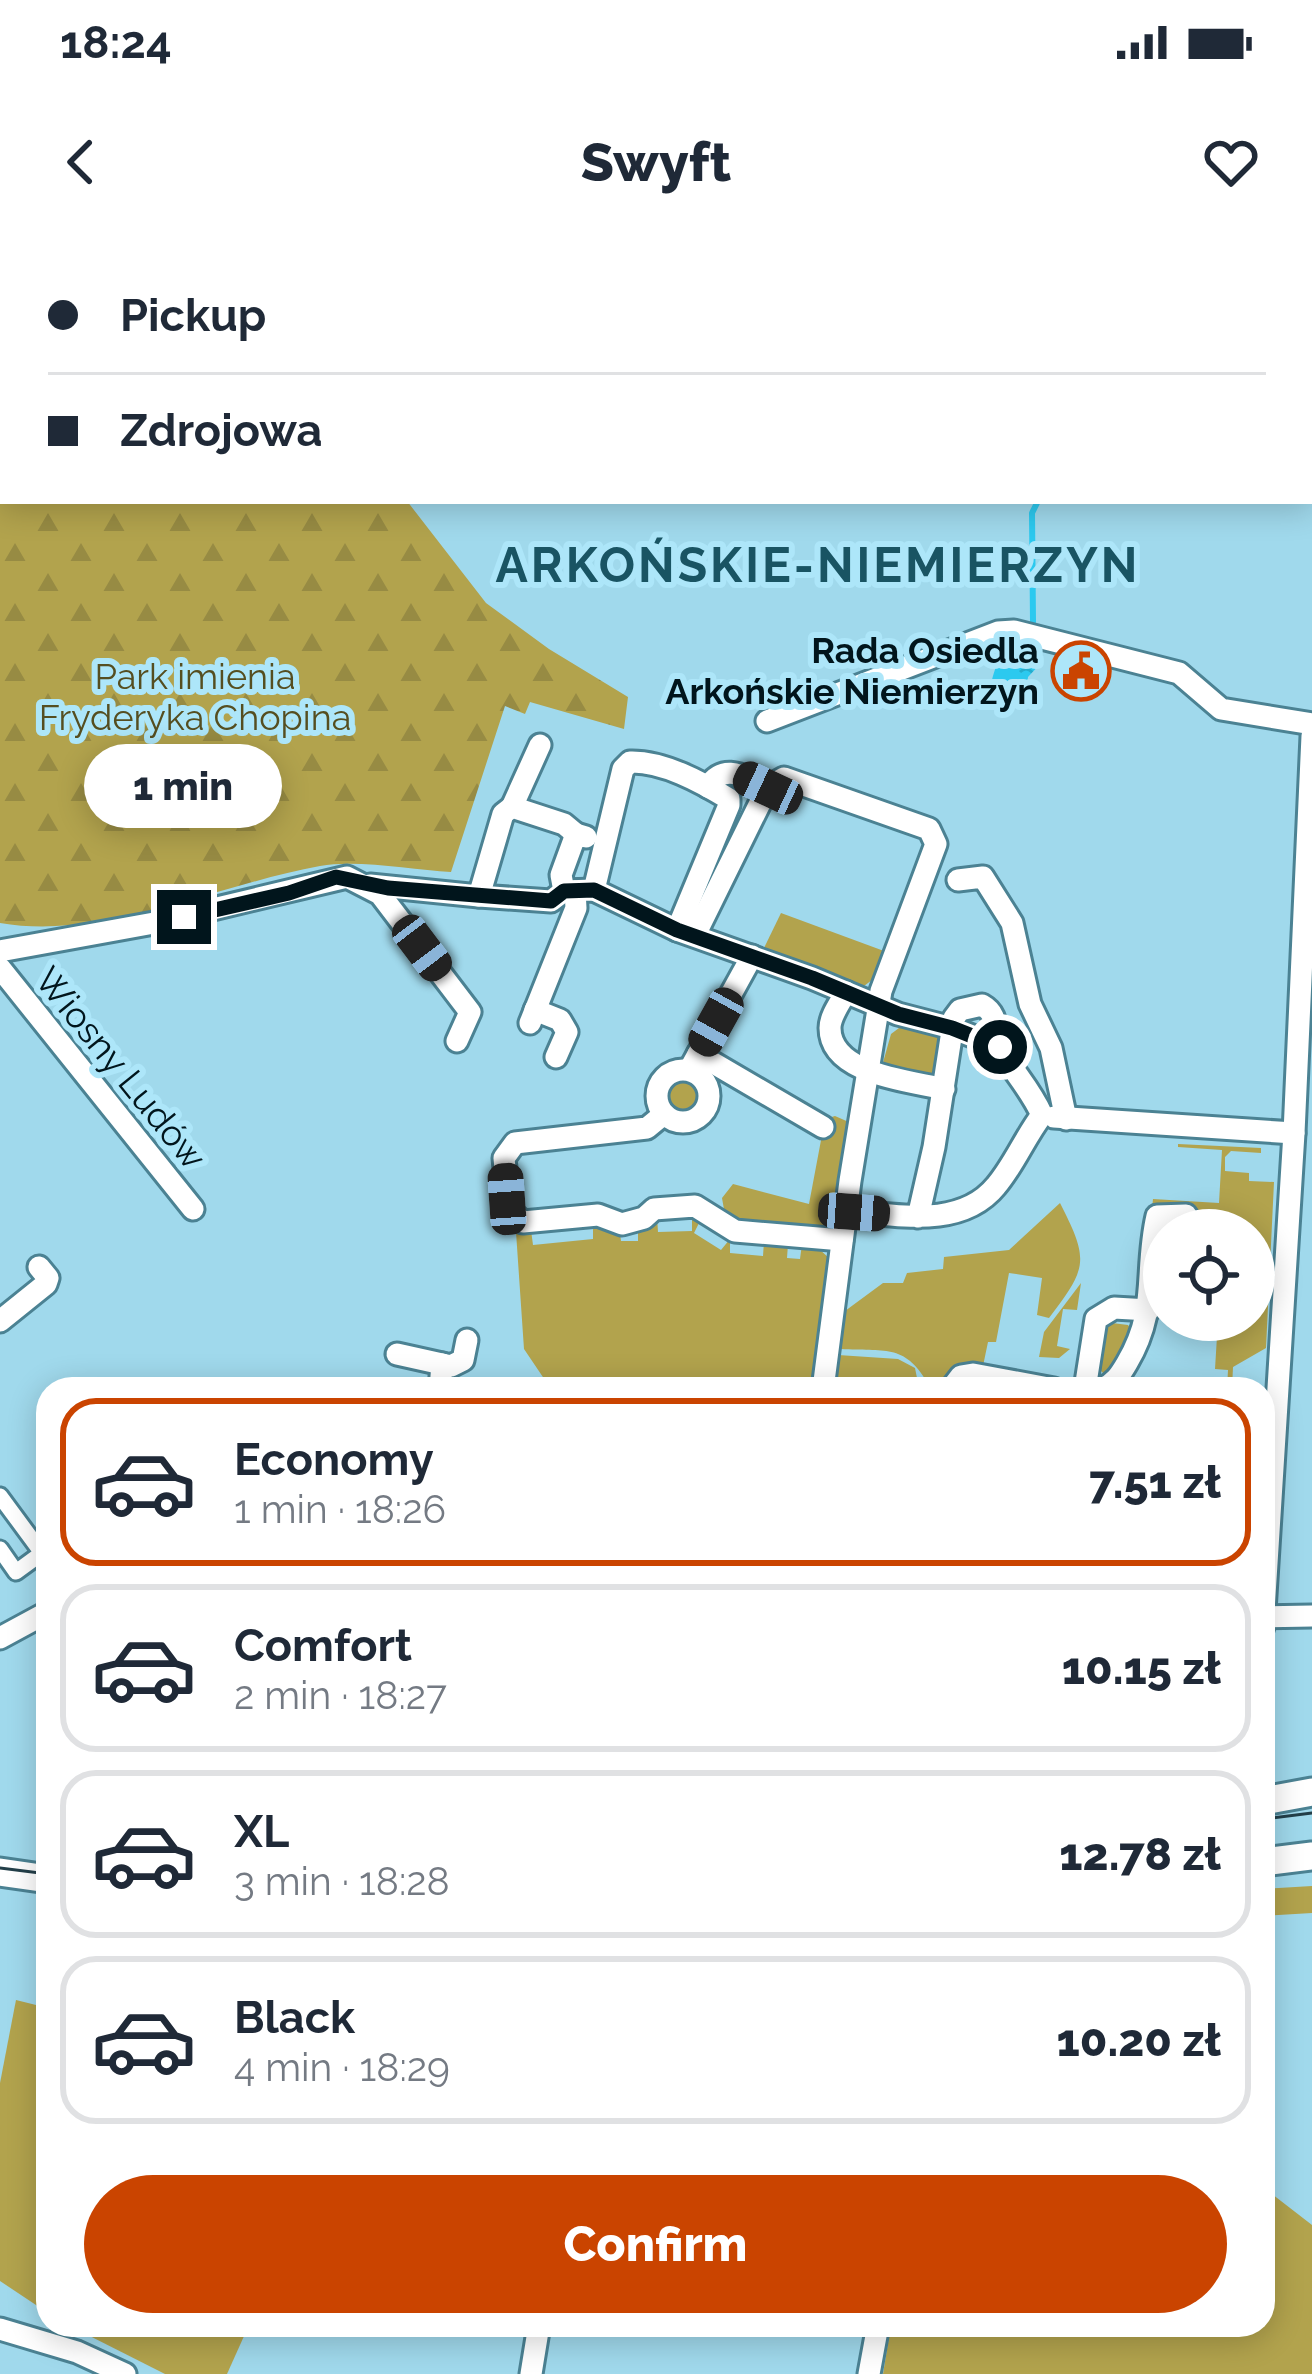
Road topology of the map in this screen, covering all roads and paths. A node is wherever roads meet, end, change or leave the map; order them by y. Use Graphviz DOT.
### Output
graph roads {
  1 [pos="767,721"];
  2 [pos="1312,724"];
  3 [pos="1312,736"];
  4 [pos="540,745"];
  5 [pos="708,787"];
  6 [pos="768,788"];
  7 [pos="512,807"];
  8 [pos="576,834"];
  9 [pos="604,843"];
  10 [pos="958,880"];
  11 [pos="370,885"];
  12 [pos="578,891"];
  13 [pos="479,896"];
  14 [pos="686,933"];
  15 [pos="0,951"];
  16 [pos="752,956"];
  17 [pos="0,968"];
  18 [pos="846,992"];
  19 [pos="880,1007"];
  20 [pos="952,1028"];
  21 [pos="567,1032"];
  22 [pos="457,1041"];
  23 [pos="589,1041"];
  24 [pos="1000,1047"];
  25 [pos="556,1057"];
  26 [pos="693,1063"];
  27 [pos="868,1071"];
  28 [pos="944,1089"];
  29 [pos="664,1114"];
  30 [pos="1042,1115"];
  31 [pos="1066,1119"];
  32 [pos="823,1127"];
  33 [pos="1294,1133"];
  34 [pos="193,1209"];
  35 [pos="846,1211"];
  36 [pos="918,1217"];
  37 [pos="842,1240"];
  38 [pos="39,1267"];
  39 [pos="1143,1310"];
  40 [pos="0,1321"];
  41 [pos="1143,1336"];
  42 [pos="467,1340"];
  43 [pos="397,1354"];
  44 [pos="442,1364"];
  45 [pos="441,1377"];
  46 [pos="825,1377"];
  47 [pos="1087,1377"];
  48 [pos="1118,1377"];
  49 [pos="1275,1430"];
  50 [pos="0,1496"];
  51 [pos="36,1545"];
  52 [pos="0,1549"];
  53 [pos="36,1557"];
  54 [pos="1312,1616"];
  55 [pos="1275,1617"];
  56 [pos="36,1618"];
  57 [pos="0,1637"];
  58 [pos="1312,1792"];
  59 [pos="1275,1799"];
  60 [pos="1312,1856"];
  61 [pos="1275,1861"];
  62 [pos="0,1872"];
  63 [pos="36,1877"];
  64 [pos="0,2330"];
  65 [pos="537,2337"];
  66 [pos="876,2337"];
  67 [pos="124,2374"];
  68 [pos="531,2374"];
  69 [pos="869,2374"];
  1 -- 2 [label="street"];
  3 -- 33 [label="street"];
  4 -- 7 [label="street"];
  5 -- 6 [label="street"];
  5 -- 9 [label="street"];
  5 -- 14 [label="street"];
  6 -- 14 [label="street"];
  6 -- 19 [label="street"];
  7 -- 8 [label="street"];
  7 -- 13 [label="street"];
  8 -- 9 [label="street"];
  8 -- 12 [label="street"];
  9 -- 12 [label="street"];
  10 -- 31 [label="street"];
  11 -- 13 [label="street"];
  11 -- 15 [label="street"];
  11 -- 22 [label="street"];
  12 -- 13 [label="street"];
  12 -- 14 [label="street"];
  12 -- 21 [label="street"];
  14 -- 16 [label="street"];
  16 -- 18 [label="street"];
  16 -- 26 [label="street"];
  17 -- 34 [label="street, Wiosny Ludów"];
  18 -- 19 [label="street"];
  18 -- 27 [label="street"];
  19 -- 20 [label="street"];
  19 -- 27 [label="street"];
  20 -- 24 [label="street"];
  20 -- 24 [label="street"];
  20 -- 28 [label="street"];
  21 -- 23 [label="street"];
  21 -- 25 [label="street"];
  24 -- 30 [label="street"];
  26 -- 29 [label="street"];
  26 -- 29 [label="street"];
  26 -- 32 [label="street"];
  27 -- 28 [label="street"];
  27 -- 35 [label="street"];
  28 -- 36 [label="street"];
  29 -- 37 [label="street"];
  30 -- 31 [label="street"];
  30 -- 36 [label="street"];
  31 -- 33 [label="street"];
  33 -- 49 [label="street"];
  35 -- 36 [label="street"];
  35 -- 37 [label="street"];
  37 -- 46 [label="street"];
  38 -- 40 [label="street"];
  39 -- 47 [label="street"];
  41 -- 48 [label="street"];
  42 -- 44 [label="street"];
  43 -- 44 [label="street"];
  44 -- 45 [label="street"];
  50 -- 51 [label="street"];
  52 -- 53 [label="street"];
  54 -- 55 [label="street"];
  56 -- 57 [label="street"];
  58 -- 59 [label="street"];
  60 -- 61 [label="street"];
  62 -- 63 [label="street"];
  64 -- 67 [label="street"];
  65 -- 68 [label="street"];
  66 -- 69 [label="street"];
}
